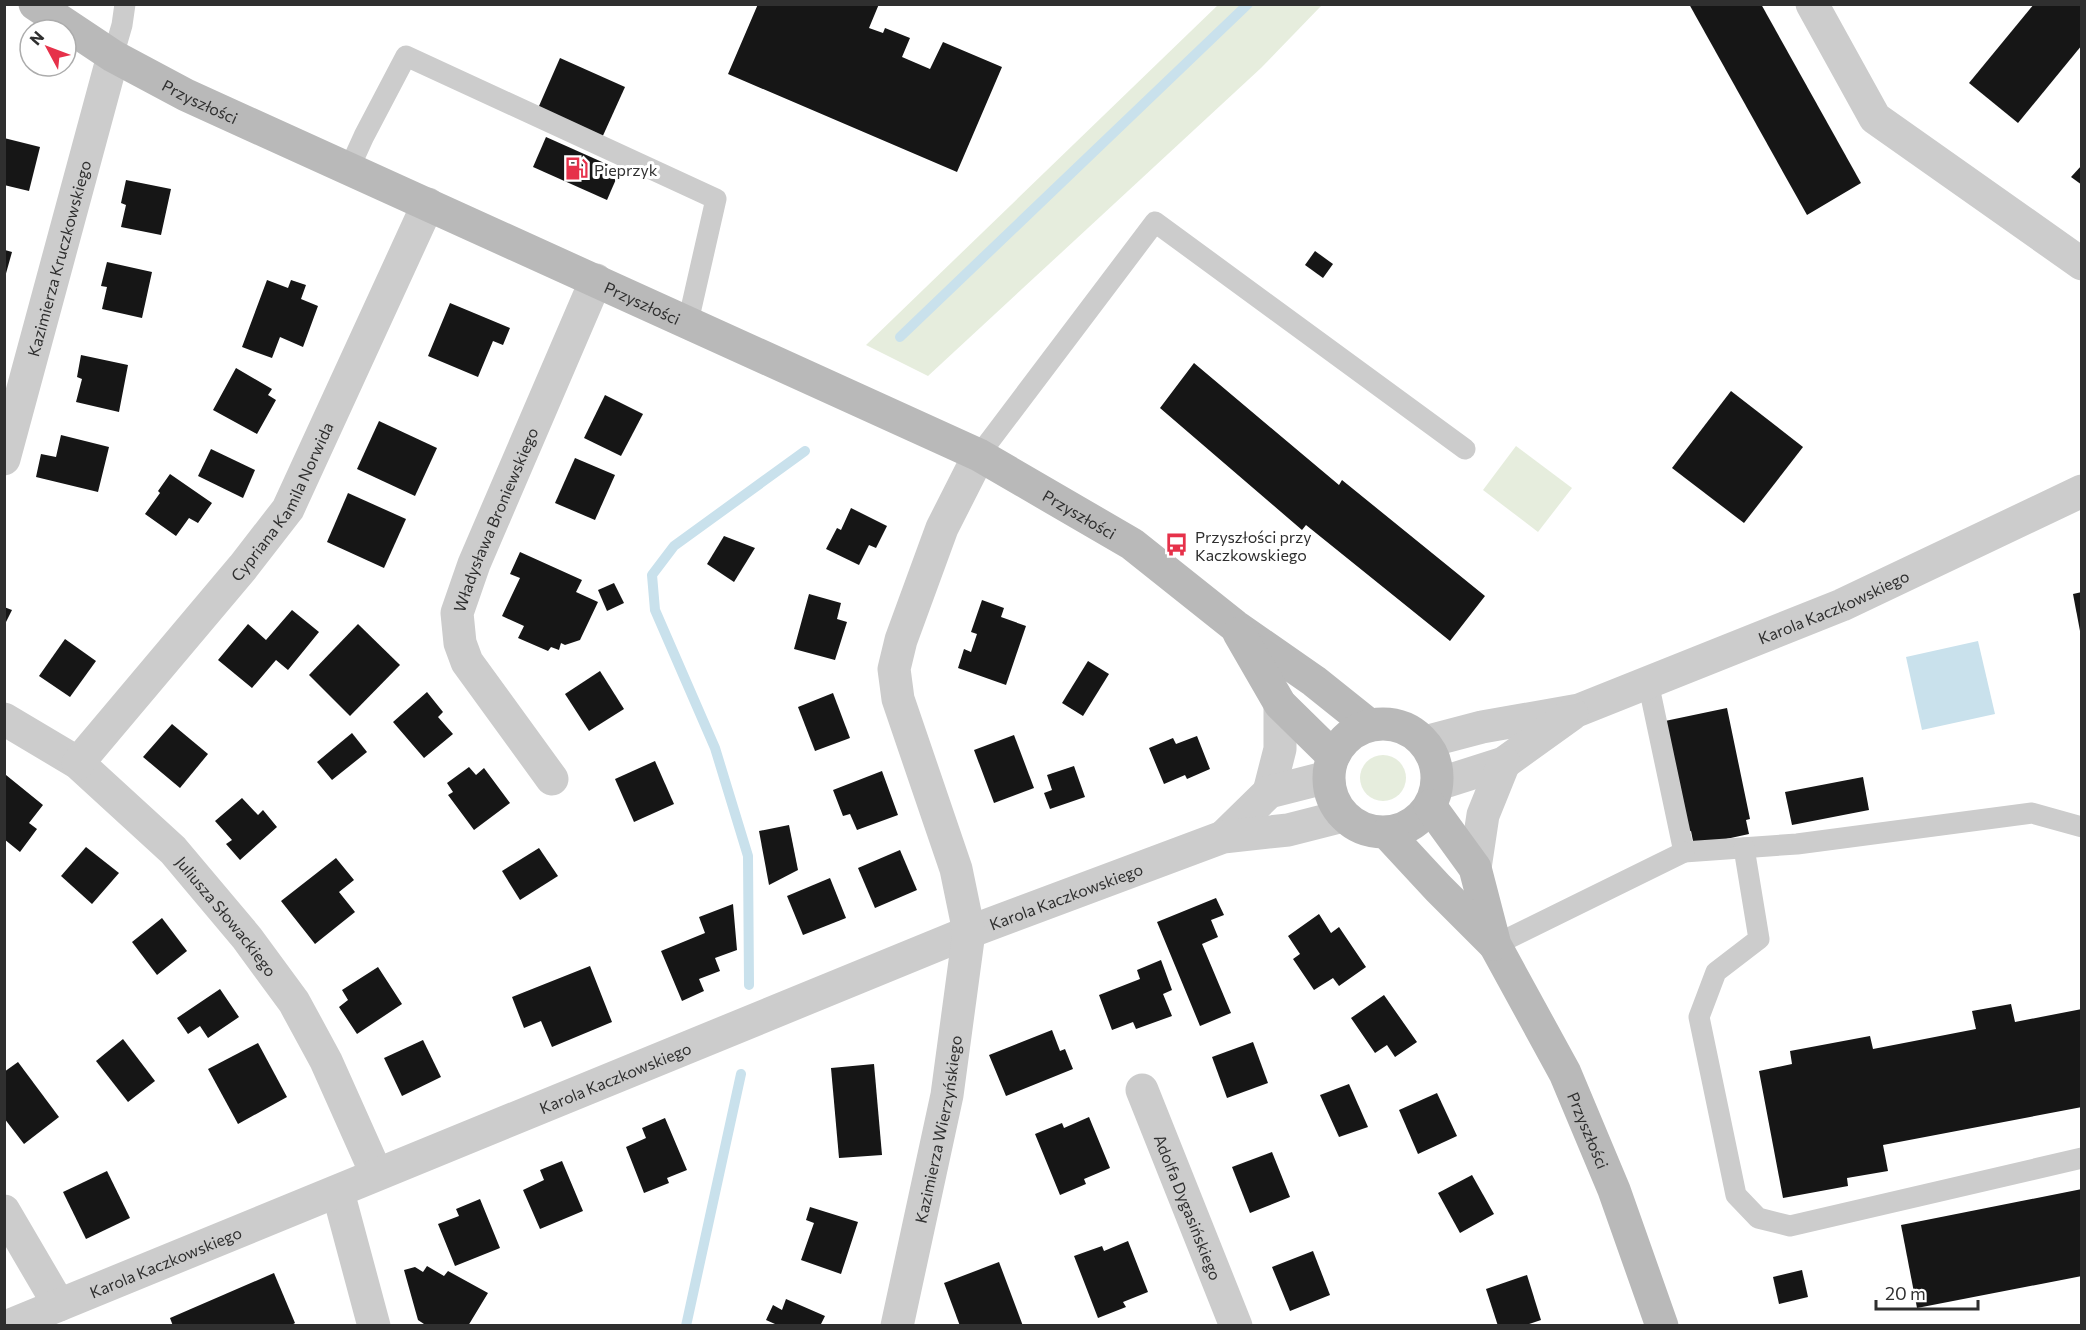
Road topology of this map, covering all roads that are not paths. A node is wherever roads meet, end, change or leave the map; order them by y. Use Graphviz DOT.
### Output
graph roads {
  1 [pos="35,4"];
  2 [pos="125,4"];
  3 [pos="1812,4"];
  4 [pos="113,56"];
  5 [pos="349,169"];
  6 [pos="428,204"];
  7 [pos="2082,264"];
  8 [pos="596,280"];
  9 [pos="688,322"];
  10 [pos="1465,449"];
  11 [pos="979,454"];
  12 [pos="4,459"];
  13 [pos="2082,491"];
  14 [pos="1235,626"];
  15 [pos="1648,682"];
  16 [pos="1280,704"];
  17 [pos="1579,710"];
  18 [pos="4,719"];
  19 [pos="1369,725"];
  20 [pos="1425,742"];
  21 [pos="78,763"];
  22 [pos="1504,763"];
  23 [pos="1331,767"];
  24 [pos="552,779"];
  25 [pos="1269,792"];
  26 [pos="1434,795"];
  27 [pos="1343,816"];
  28 [pos="2082,827"];
  29 [pos="1388,832"];
  30 [pos="1223,837"];
  31 [pos="1744,848"];
  32 [pos="1684,852"];
  33 [pos="1476,868"];
  34 [pos="969,932"];
  35 [pos="1495,945"];
  36 [pos="1142,1089"];
  37 [pos="2082,1158"];
  38 [pos="376,1173"];
  39 [pos="338,1192"];
  40 [pos="4,1211"];
  41 [pos="59,1305"];
  42 [pos="8,1326"];
  43 [pos="374,1326"];
  44 [pos="897,1326"];
  45 [pos="1236,1326"];
  46 [pos="1662,1326"];
  1 -- 4 [label="street, Przyszłości"];
  2 -- 4 [label="lane"];
  3 -- 7 [label="street"];
  4 -- 5 [label="street, Przyszłości"];
  4 -- 12 [label="street, Kazimierza Kruczkowskiego"];
  5 -- 6 [label="street, Przyszłości"];
  5 -- 9 [label="lane"];
  6 -- 8 [label="street, Przyszłości"];
  6 -- 21 [label="street, Cypriana Kamila Norwida"];
  8 -- 9 [label="street, Przyszłości"];
  8 -- 24 [label="street, Władysława Broniewskiego"];
  9 -- 11 [label="street, Przyszłości"];
  10 -- 11 [label="lane"];
  11 -- 14 [label="street, Przyszłości"];
  11 -- 34 [label="street, Kazimierza Wierzyńskiego"];
  13 -- 15 [label="street, Karola Kaczkowskiego"];
  14 -- 16 [label="street"];
  14 -- 19 [label="street, Przyszłości"];
  15 -- 17 [label="street, Karola Kaczkowskiego"];
  15 -- 32 [label="lane"];
  16 -- 23 [label="street"];
  16 -- 25 [label="street"];
  17 -- 20 [label="street, Karola Kaczkowskiego"];
  17 -- 22 [label="street, Karola Kaczkowskiego"];
  18 -- 21 [label="street, Juliusza Słowackiego"];
  19 -- 20 [label="street"];
  19 -- 23 [label="street"];
  20 -- 26 [label="street"];
  21 -- 38 [label="street, Juliusza Słowackiego"];
  22 -- 26 [label="street, Karola Kaczkowskiego"];
  22 -- 33 [label="street"];
  23 -- 25 [label="street"];
  23 -- 27 [label="street"];
  25 -- 30 [label="street, Karola Kaczkowskiego"];
  26 -- 29 [label="street"];
  26 -- 33 [label="street"];
  27 -- 29 [label="street"];
  27 -- 30 [label="street, Karola Kaczkowskiego"];
  28 -- 31 [label="lane"];
  29 -- 35 [label="street"];
  30 -- 34 [label="street, Karola Kaczkowskiego"];
  31 -- 32 [label="lane"];
  31 -- 37 [label="lane"];
  32 -- 35 [label="lane"];
  33 -- 35 [label="street"];
  34 -- 38 [label="street, Karola Kaczkowskiego"];
  34 -- 44 [label="street, Kazimierza Wierzyńskiego"];
  35 -- 46 [label="street, Przyszłości"];
  36 -- 45 [label="street, Adolfa Dygasińskiego"];
  38 -- 39 [label="street, Karola Kaczkowskiego"];
  39 -- 41 [label="street, Karola Kaczkowskiego"];
  39 -- 43 [label="street"];
  40 -- 41 [label="street"];
  41 -- 42 [label="street, Karola Kaczkowskiego"];
}
